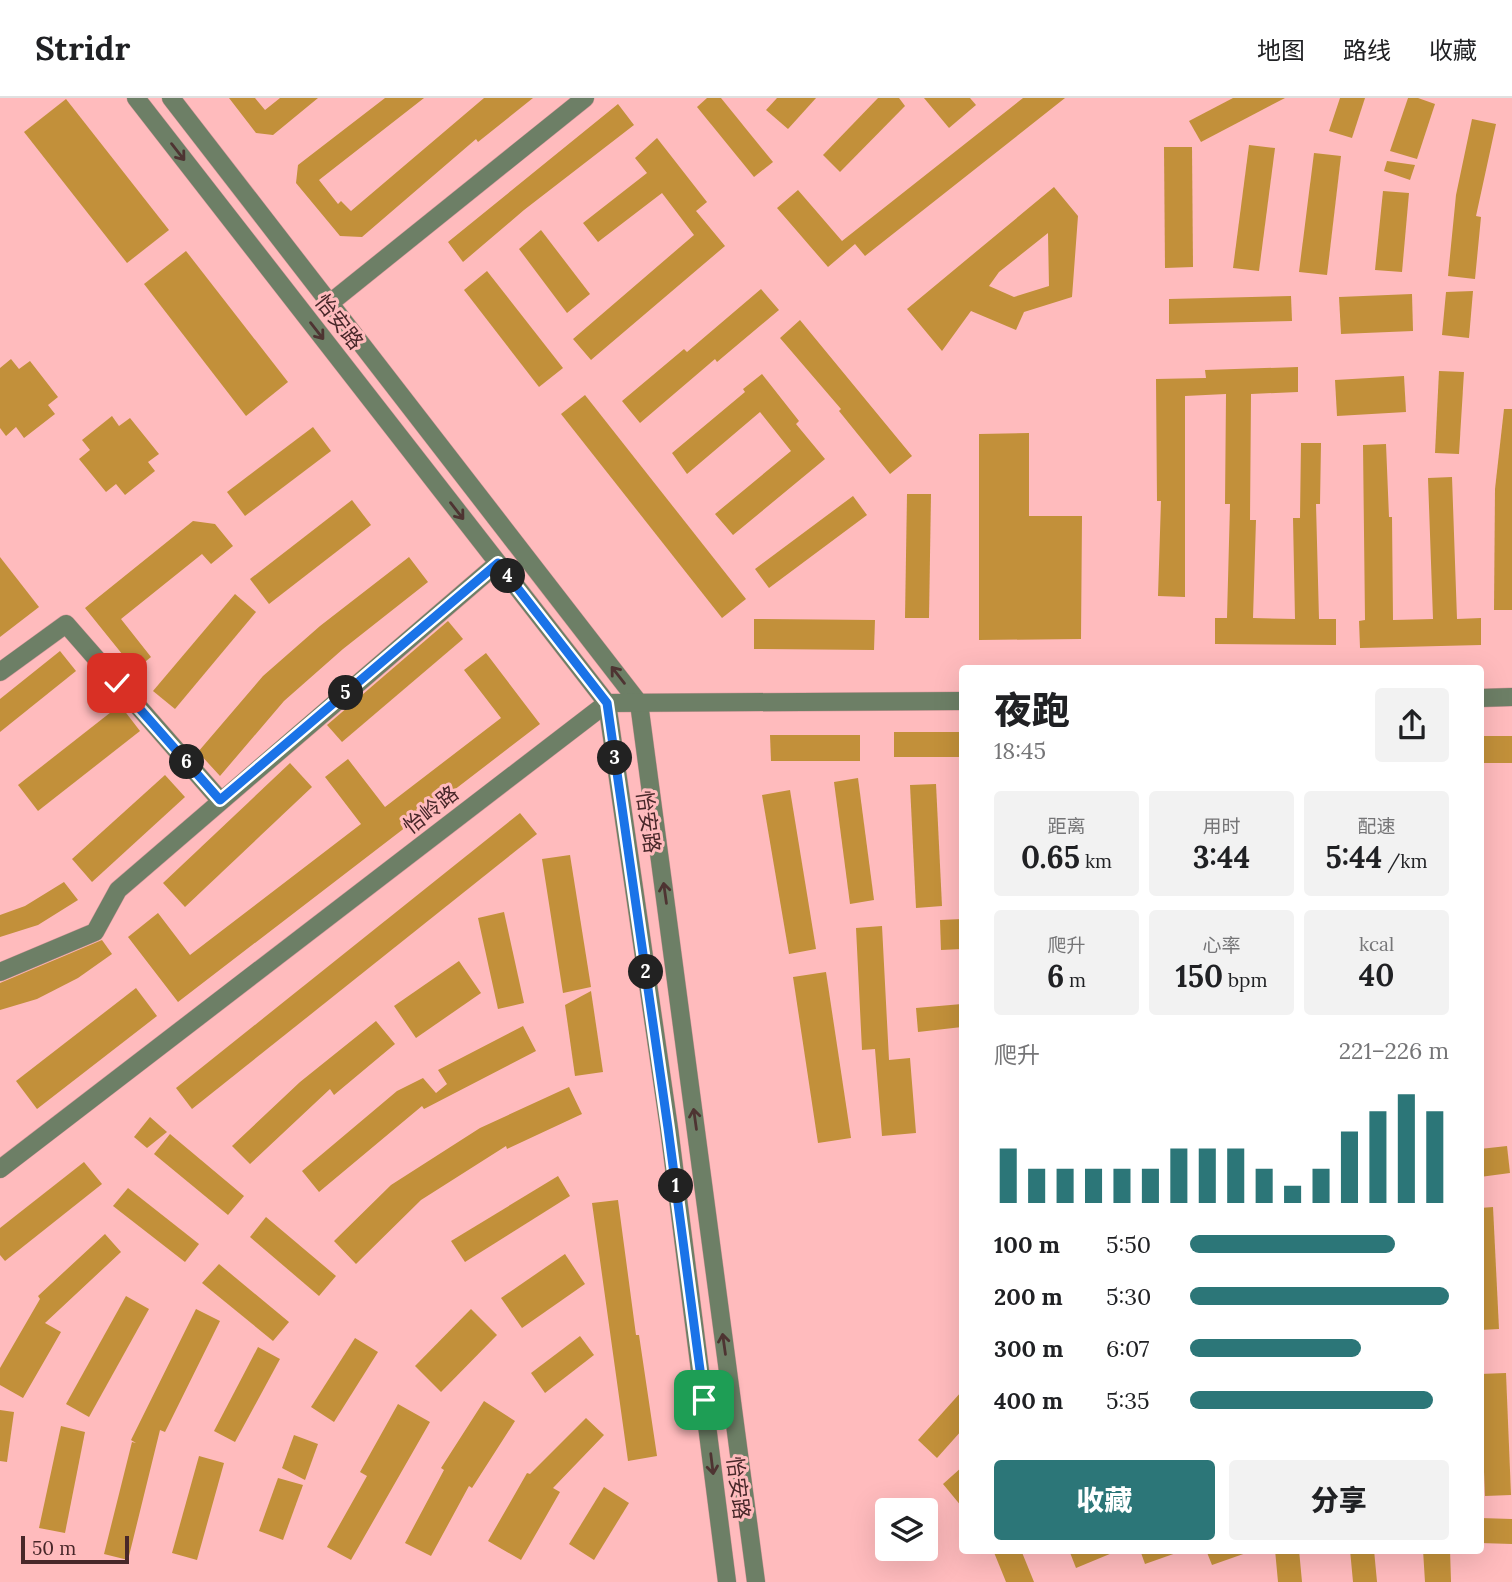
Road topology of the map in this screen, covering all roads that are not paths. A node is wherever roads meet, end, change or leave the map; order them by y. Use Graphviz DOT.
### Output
graph roads {
  1 [pos="136,98"];
  2 [pos="171,98"];
  3 [pos="585,98"];
  4 [pos="330,303"];
  5 [pos="498,563"];
  6 [pos="0,672"];
  7 [pos="1512,697"];
  8 [pos="1484,698"];
  9 [pos="959,701"];
  10 [pos="607,703"];
  11 [pos="639,703"];
  12 [pos="220,800"];
  13 [pos="0,972"];
  14 [pos="0,1169"];
  15 [pos="727,1582"];
  16 [pos="756,1582"];
  1 -- 5 [label="street, 怡安路, one-way"];
  2 -- 4 [label="street, 怡安路"];
  3 -- 4 [label="street"];
  11 -- 4 [label="street, 怡安路, one-way"];
  5 -- 10 [label="street, 怡安路"];
  5 -- 12 [label="street"];
  6 -- 12 [label="street"];
  7 -- 8 [label="street"];
  9 -- 11 [label="street"];
  10 -- 11 [label="street"];
  10 -- 14 [label="street, 怡岭路"];
  10 -- 15 [label="street, 怡安路, one-way"];
  16 -- 11 [label="street, 怡安路, one-way"];
  12 -- 13 [label="street"];
}
